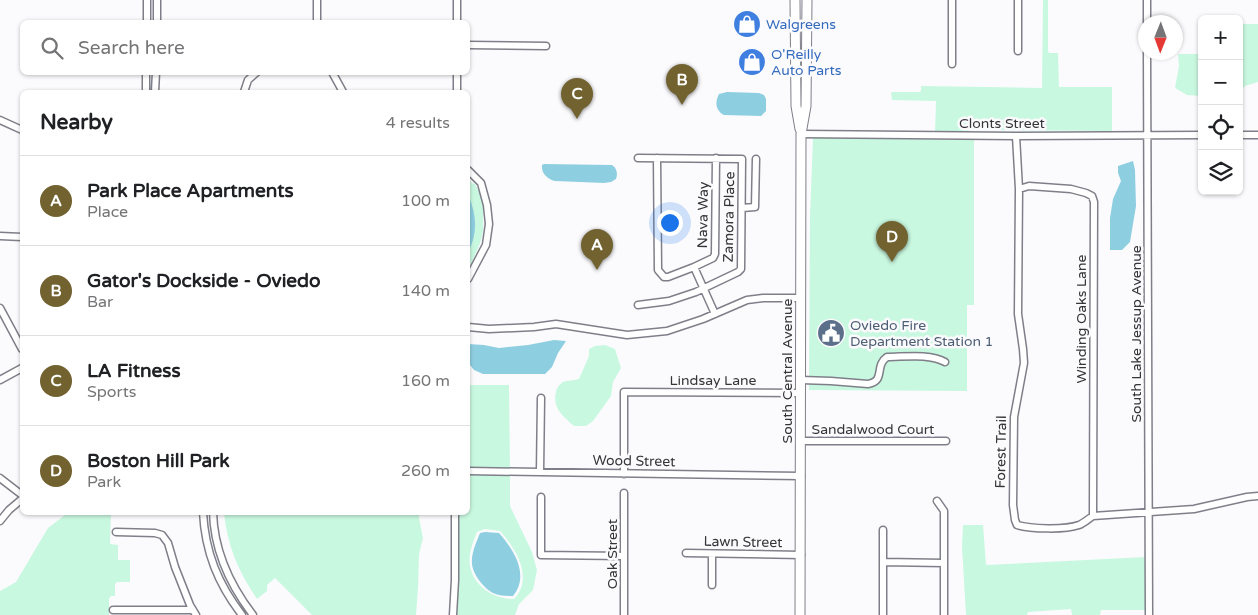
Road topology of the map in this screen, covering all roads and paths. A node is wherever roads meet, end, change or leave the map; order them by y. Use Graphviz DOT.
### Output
graph roads {
  1 [pos="147,0"];
  2 [pos="157,0"];
  3 [pos="317,0"];
  4 [pos="457,0"];
  5 [pos="795,0"];
  6 [pos="807,0"];
  7 [pos="952,0"];
  8 [pos="1018,0"];
  9 [pos="1147,0"];
  10 [pos="1147,15"];
  11 [pos="147,20"];
  12 [pos="157,20"];
  13 [pos="317,20"];
  14 [pos="457,20"];
  15 [pos="470,45"];
  16 [pos="546,46"];
  17 [pos="1018,51"];
  18 [pos="1147,60"];
  19 [pos="952,64"];
  20 [pos="146,75"];
  21 [pos="156,75"];
  22 [pos="254,75"];
  23 [pos="334,75"];
  24 [pos="457,75"];
  25 [pos="146,90"];
  26 [pos="155,90"];
  27 [pos="245,90"];
  28 [pos="342,90"];
  29 [pos="457,90"];
  30 [pos="0,120"];
  31 [pos="20,129"];
  32 [pos="801,134"];
  33 [pos="1147,134"];
  34 [pos="1198,135"];
  35 [pos="1243,135"];
  36 [pos="1258,135"];
  37 [pos="1016,136"];
  38 [pos="638,158"];
  39 [pos="657,158"];
  40 [pos="716,158"];
  41 [pos="756,159"];
  42 [pos="470,172"];
  43 [pos="1019,189"];
  44 [pos="742,208"];
  45 [pos="0,236"];
  46 [pos="20,237"];
  47 [pos="694,267"];
  48 [pos="470,275"];
  49 [pos="703,288"];
  50 [pos="801,298"];
  51 [pos="638,306"];
  52 [pos="0,308"];
  53 [pos="715,314"];
  54 [pos="470,327"];
  55 [pos="20,346"];
  56 [pos="944,362"];
  57 [pos="20,369"];
  58 [pos="0,380"];
  59 [pos="801,380"];
  60 [pos="801,393"];
  61 [pos="541,398"];
  62 [pos="800,441"];
  63 [pos="946,441"];
  64 [pos="470,471"];
  65 [pos="540,472"];
  66 [pos="624,474"];
  67 [pos="800,476"];
  68 [pos="0,478"];
  69 [pos="20,493"];
  70 [pos="624,493"];
  71 [pos="1258,496"];
  72 [pos="542,498"];
  73 [pos="20,500"];
  74 [pos="937,501"];
  75 [pos="1149,513"];
  76 [pos="203,515"];
  77 [pos="213,515"];
  78 [pos="455,515"];
  79 [pos="1093,516"];
  80 [pos="0,521"];
  81 [pos="883,530"];
  82 [pos="116,532"];
  83 [pos="686,553"];
  84 [pos="712,554"];
  85 [pos="801,555"];
  86 [pos="624,556"];
  87 [pos="883,562"];
  88 [pos="944,563"];
  89 [pos="712,585"];
  90 [pos="113,610"];
  91 [pos="800,611"];
  92 [pos="194,612"];
  93 [pos="242,615"];
  94 [pos="253,615"];
  95 [pos="453,615"];
  96 [pos="624,615"];
  97 [pos="883,615"];
  98 [pos="944,615"];
  99 [pos="1149,615"];
  1 -- 11 [label="street"];
  2 -- 12 [label="street"];
  3 -- 13 [label="street"];
  4 -- 14 [label="street"];
  5 -- 32 [label="main road, South Central Avenue"];
  6 -- 32 [label="main road, South Central Avenue"];
  7 -- 19 [label="street"];
  8 -- 17 [label="street"];
  9 -- 10 [label="street"];
  15 -- 16 [label="street"];
  18 -- 33 [label="street, South Lake Jessup Avenue"];
  20 -- 25 [label="street"];
  21 -- 26 [label="street"];
  22 -- 27 [label="street"];
  23 -- 28 [label="street"];
  24 -- 29 [label="street"];
  30 -- 31 [label="street"];
  32 -- 37 [label="street, Clonts Street"];
  32 -- 50 [label="main road, South Central Avenue"];
  33 -- 34 [label="street, Clonts Street"];
  33 -- 37 [label="street, Clonts Street"];
  33 -- 75 [label="street, South Lake Jessup Avenue"];
  35 -- 36 [label="street"];
  37 -- 43 [label="street, Forest Trail"];
  38 -- 39 [label="street, Zamora Place"];
  39 -- 40 [label="street, Zamora Place"];
  39 -- 47 [label="street"];
  40 -- 44 [label="street, Zamora Place"];
  40 -- 47 [label="street, Nava Way"];
  41 -- 44 [label="street"];
  42 -- 48 [label="street"];
  43 -- 79 [label="street, Winding Oaks Lane"];
  43 -- 79 [label="street, Forest Trail"];
  44 -- 49 [label="street, Zamora Place"];
  45 -- 46 [label="street"];
  47 -- 49 [label="street, Nava Way"];
  49 -- 51 [label="street, Zamora Place"];
  49 -- 53 [label="street, Nava Way"];
  50 -- 53 [label="street"];
  50 -- 59 [label="main road, South Central Avenue"];
  52 -- 55 [label="street"];
  53 -- 54 [label="street"];
  56 -- 59 [label="street"];
  57 -- 58 [label="street"];
  59 -- 60 [label="main road, South Central Avenue"];
  60 -- 62 [label="main road, South Central Avenue"];
  60 -- 66 [label="street, Lindsay Lane"];
  61 -- 65 [label="street"];
  62 -- 63 [label="street, Sandalwood Court"];
  62 -- 67 [label="main road, South Central Avenue"];
  64 -- 65 [label="street, Wood Street"];
  65 -- 66 [label="street, Wood Street"];
  66 -- 67 [label="street, Wood Street"];
  67 -- 85 [label="main road, South Central Avenue"];
  68 -- 69 [label="street"];
  70 -- 86 [label="street, Oak Street"];
  71 -- 75 [label="street, Forest Trail"];
  72 -- 86 [label="street"];
  73 -- 80 [label="street"];
  74 -- 88 [label="street"];
  75 -- 79 [label="street, Forest Trail"];
  75 -- 99 [label="street, South Lake Jessup Avenue"];
  76 -- 93 [label="street"];
  77 -- 94 [label="street"];
  78 -- 95 [label="street"];
  81 -- 87 [label="street"];
  82 -- 92 [label="street"];
  83 -- 84 [label="street, Lawn Street"];
  84 -- 85 [label="street, Lawn Street"];
  84 -- 89 [label="street"];
  85 -- 91 [label="main road, South Central Avenue"];
  86 -- 96 [label="street, Oak Street"];
  87 -- 88 [label="street"];
  87 -- 97 [label="street"];
  88 -- 98 [label="street"];
  90 -- 92 [label="street"];
}
